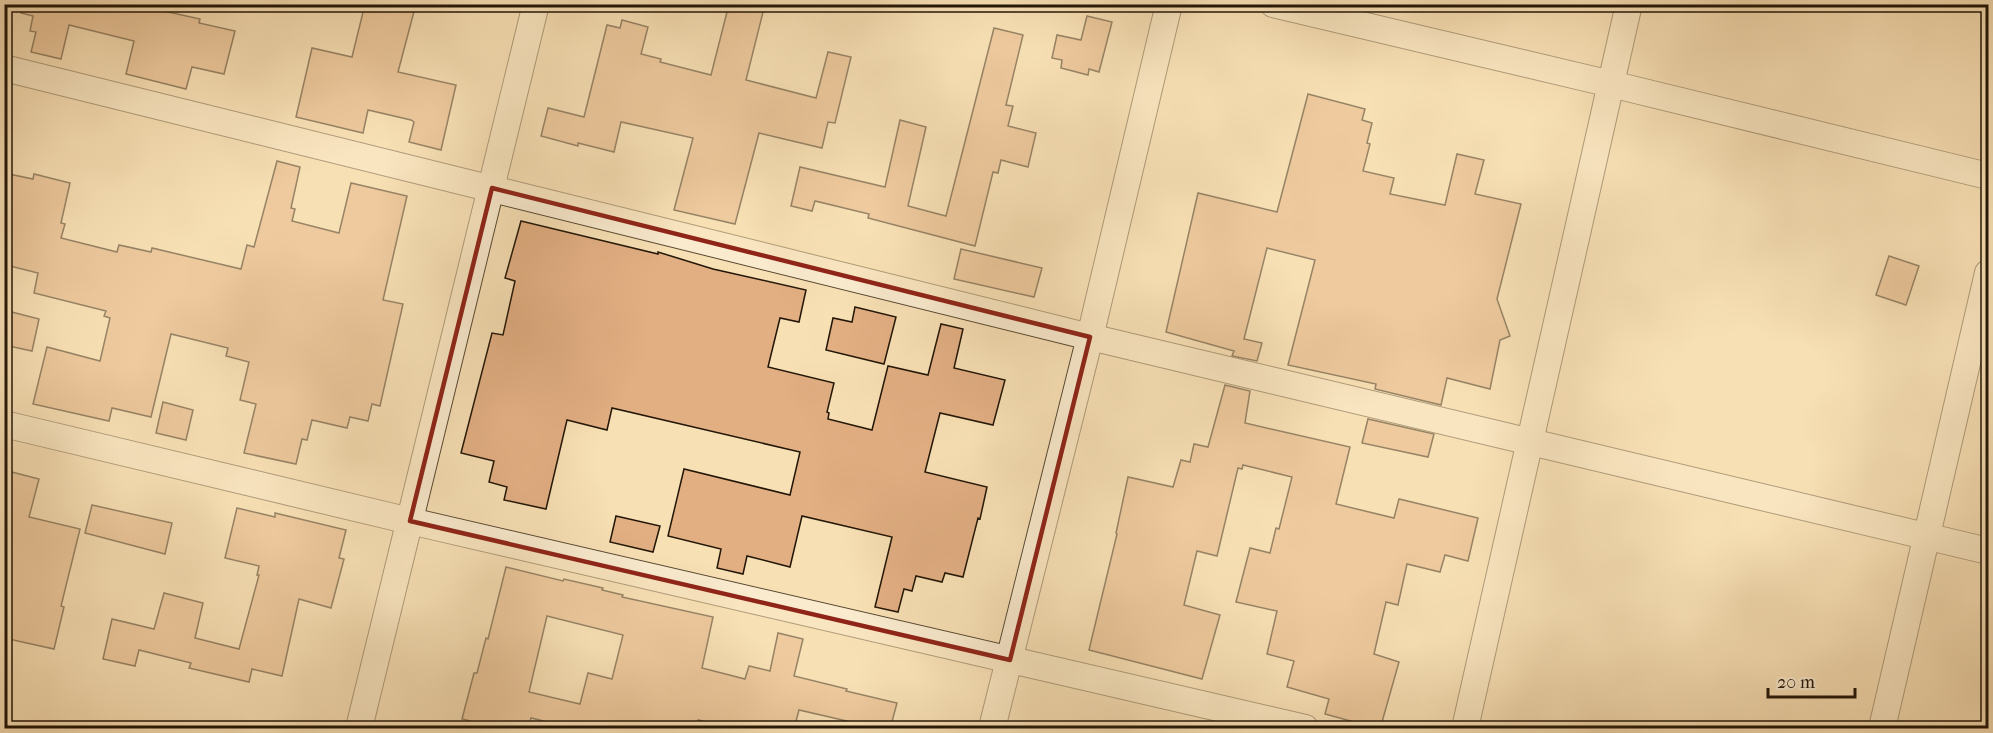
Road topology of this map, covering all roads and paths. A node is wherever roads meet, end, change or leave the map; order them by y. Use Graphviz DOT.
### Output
graph roads {
  1 [pos="536,4"];
  2 [pos="1169,4"];
  3 [pos="1273,4"];
  4 [pos="1629,4"];
  5 [pos="4,68"];
  6 [pos="1611,84"];
  7 [pos="1989,176"];
  8 [pos="492,188"];
  9 [pos="1989,273"];
  10 [pos="1090,336"];
  11 [pos="4,424"];
  12 [pos="1532,441"];
  13 [pos="410,522"];
  14 [pos="1926,536"];
  15 [pos="1989,551"];
  16 [pos="1010,660"];
  17 [pos="358,729"];
  18 [pos="992,729"];
  19 [pos="1305,729"];
  20 [pos="1465,729"];
  21 [pos="1882,729"];
  1 -- 8 [label="street"];
  2 -- 10 [label="street"];
  3 -- 6 [label="street"];
  4 -- 6 [label="street"];
  5 -- 8 [label="street"];
  6 -- 7 [label="street"];
  6 -- 12 [label="street"];
  8 -- 10 [label="street"];
  8 -- 13 [label="street"];
  9 -- 14 [label="street"];
  10 -- 12 [label="street"];
  10 -- 16 [label="street"];
  11 -- 13 [label="street"];
  12 -- 14 [label="street"];
  12 -- 20 [label="street"];
  13 -- 16 [label="street"];
  13 -- 17 [label="street"];
  14 -- 15 [label="street"];
  14 -- 21 [label="street"];
  16 -- 18 [label="street"];
  16 -- 19 [label="street"];
}
